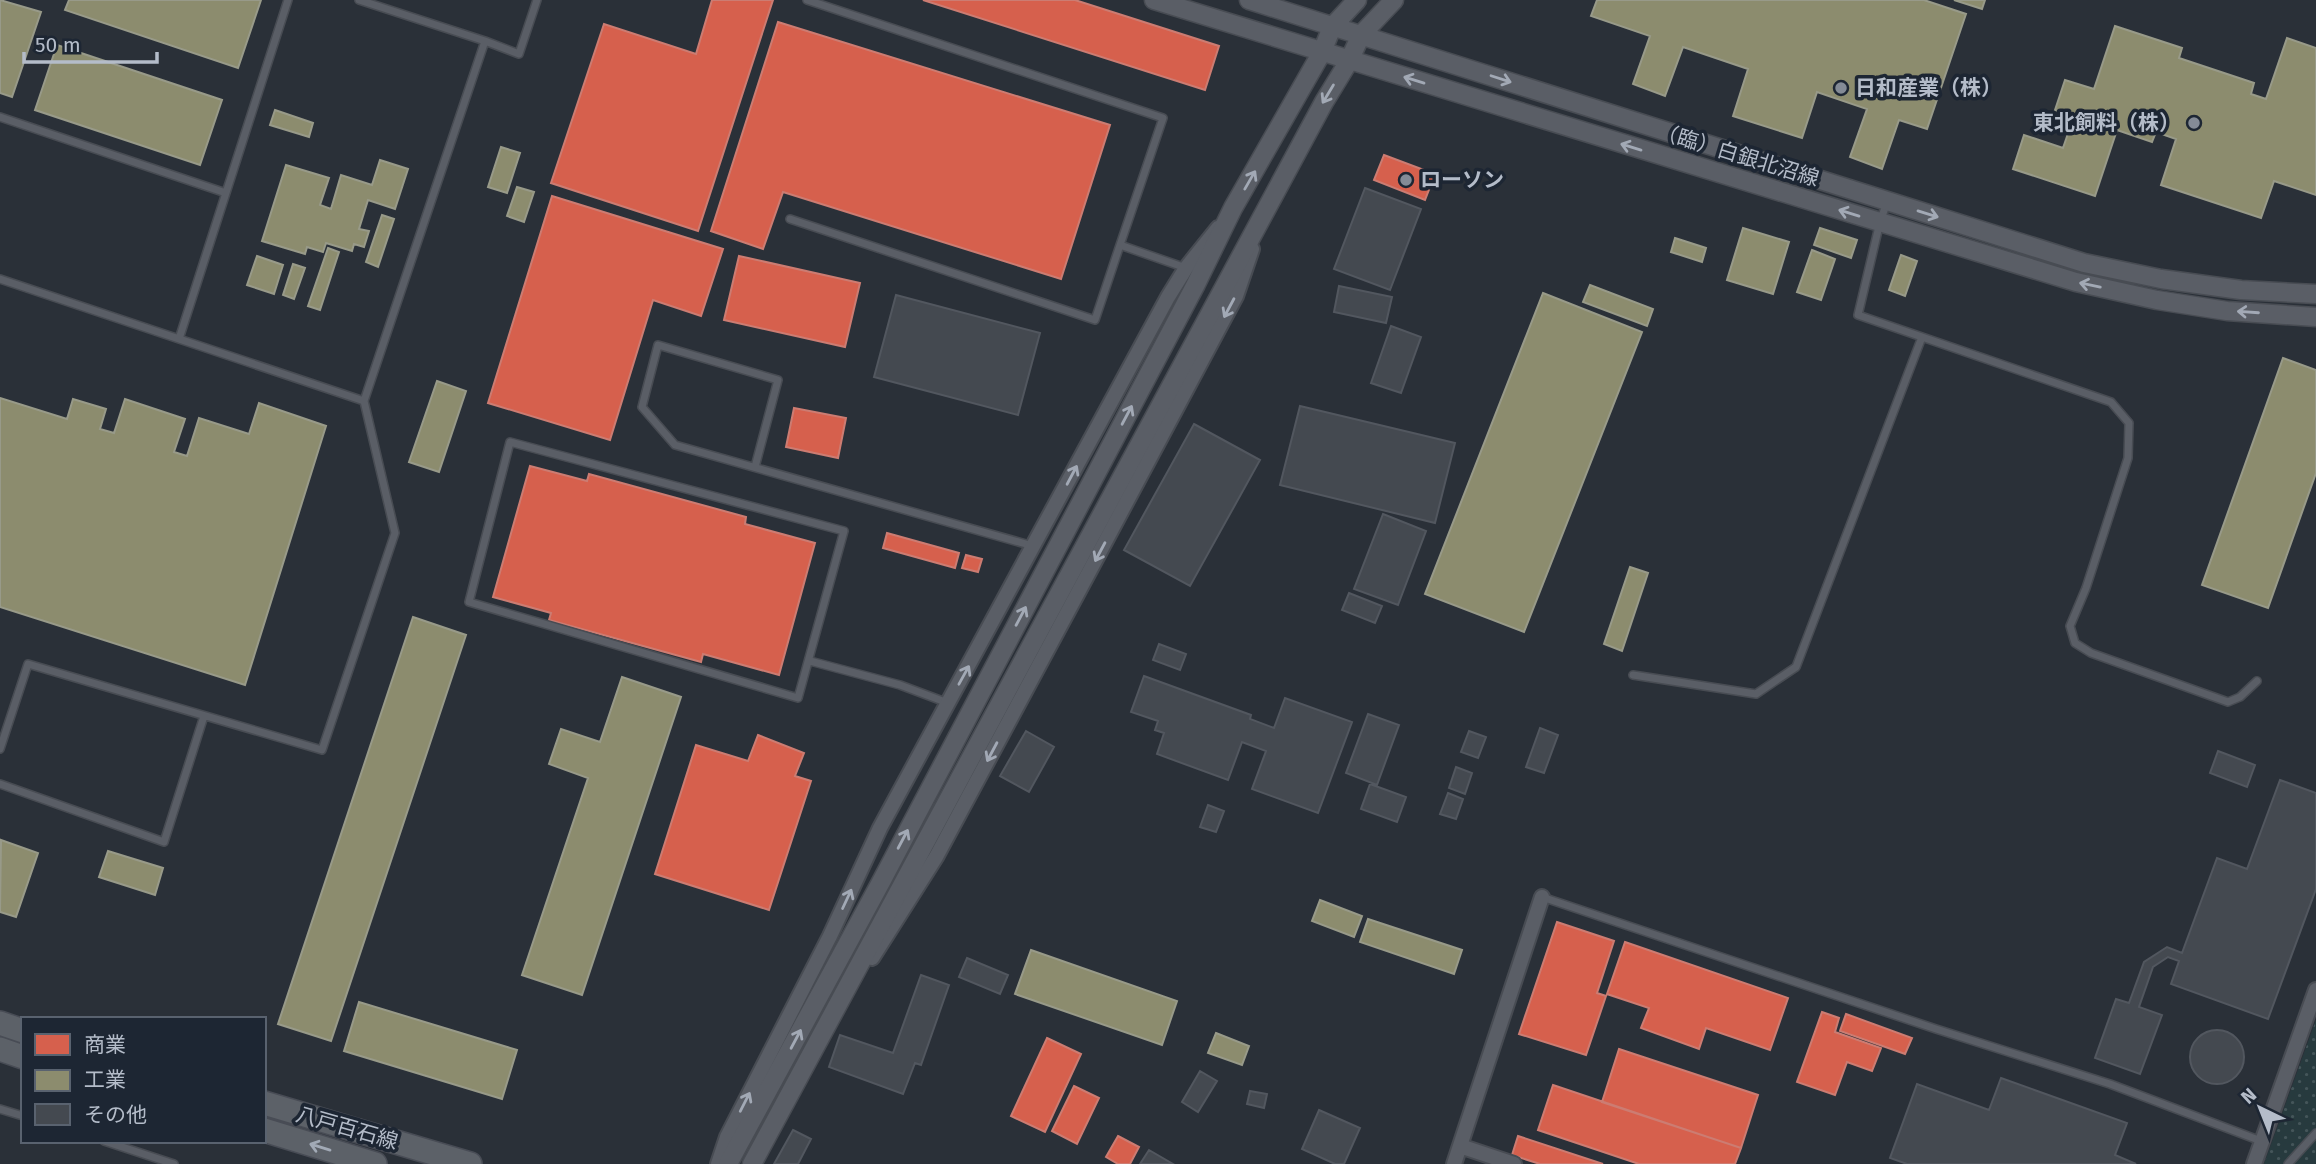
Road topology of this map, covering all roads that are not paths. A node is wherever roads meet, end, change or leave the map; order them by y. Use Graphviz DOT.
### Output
graph roads {
  1 [pos="289,0"];
  2 [pos="359,0"];
  3 [pos="537,0"];
  4 [pos="807,0"];
  5 [pos="1154,0"];
  6 [pos="1248,0"];
  7 [pos="1357,0"];
  8 [pos="1394,0"];
  9 [pos="1332,27"];
  10 [pos="1361,34"];
  11 [pos="485,41"];
  12 [pos="1322,52"];
  13 [pos="1349,61"];
  14 [pos="0,117"];
  15 [pos="226,193"];
  16 [pos="1887,202"];
  17 [pos="1233,208"];
  18 [pos="790,219"];
  19 [pos="1261,221"];
  20 [pos="1880,222"];
  21 [pos="1120,245"];
  22 [pos="1186,268"];
  23 [pos="0,279"];
  24 [pos="2316,293"];
  25 [pos="2316,317"];
  26 [pos="1922,337"];
  27 [pos="179,340"];
  28 [pos="364,401"];
  29 [pos="755,467"];
  30 [pos="1034,547"];
  31 [pos="810,661"];
  32 [pos="1633,675"];
  33 [pos="2257,681"];
  34 [pos="948,703"];
  35 [pos="204,716"];
  36 [pos="0,749"];
  37 [pos="0,784"];
  38 [pos="1542,897"];
  39 [pos="2316,990"];
  40 [pos="0,1023"];
  41 [pos="21,1030"];
  42 [pos="0,1049"];
  43 [pos="21,1056"];
  44 [pos="266,1104"];
  45 [pos="0,1109"];
  46 [pos="21,1115"];
  47 [pos="266,1131"];
  48 [pos="2316,1133"];
  49 [pos="2261,1141"];
  50 [pos="110,1143"];
  51 [pos="1461,1146"];
  52 [pos="439,1159"];
  53 [pos="174,1164"];
  54 [pos="375,1164"];
  55 [pos="470,1164"];
  56 [pos="718,1164"];
  57 [pos="728,1164"];
  58 [pos="752,1164"];
  59 [pos="760,1164"];
  60 [pos="1454,1164"];
  61 [pos="1514,1164"];
  62 [pos="2254,1164"];
  63 [pos="2288,1164"];
  1 -- 15 [label="lane"];
  2 -- 11 [label="lane"];
  3 -- 11 [label="lane"];
  4 -- 21 [label="lane"];
  5 -- 12 [label="street, （臨）白銀北沼線"];
  6 -- 9 [label="street, （臨）白銀北沼線"];
  7 -- 9 [label="street"];
  8 -- 10 [label="street"];
  9 -- 10 [label="street, （臨）白銀北沼線"];
  9 -- 12 [label="street"];
  10 -- 13 [label="street"];
  10 -- 16 [label="street, （臨）白銀北沼線, one-way"];
  11 -- 28 [label="lane"];
  12 -- 13 [label="street, （臨）白銀北沼線"];
  17 -- 12 [label="street, one-way"];
  13 -- 19 [label="street, one-way"];
  20 -- 13 [label="street, （臨）白銀北沼線, one-way"];
  14 -- 15 [label="lane"];
  15 -- 27 [label="lane"];
  16 -- 20 [label="lane"];
  16 -- 24 [label="street, （臨）白銀北沼線, one-way"];
  17 -- 22 [label="street"];
  57 -- 17 [label="street, one-way"];
  18 -- 21 [label="lane"];
  19 -- 58 [label="street"];
  19 -- 59 [label="street, one-way"];
  25 -- 20 [label="street, （臨）白銀北沼線, one-way"];
  20 -- 26 [label="lane"];
  21 -- 22 [label="lane"];
  30 -- 22 [label="street, one-way"];
  23 -- 27 [label="lane"];
  26 -- 32 [label="lane"];
  26 -- 33 [label="lane"];
  27 -- 28 [label="lane"];
  28 -- 35 [label="lane"];
  29 -- 29 [label="lane"];
  29 -- 30 [label="lane"];
  34 -- 30 [label="street, one-way"];
  31 -- 31 [label="lane"];
  31 -- 34 [label="lane"];
  56 -- 34 [label="street, one-way"];
  35 -- 36 [label="lane"];
  35 -- 37 [label="lane"];
  38 -- 49 [label="lane"];
  38 -- 51 [label="street"];
  39 -- 49 [label="street"];
  40 -- 41 [label="main road"];
  42 -- 43 [label="main road"];
  44 -- 52 [label="main road, 八戸百石線"];
  45 -- 46 [label="lane"];
  54 -- 47 [label="main road, 八戸百石線, one-way"];
  48 -- 63 [label="lane"];
  49 -- 62 [label="street"];
  50 -- 53 [label="lane"];
  51 -- 60 [label="street"];
  51 -- 61 [label="street"];
  52 -- 55 [label="main road, 八戸百石線"];
}
